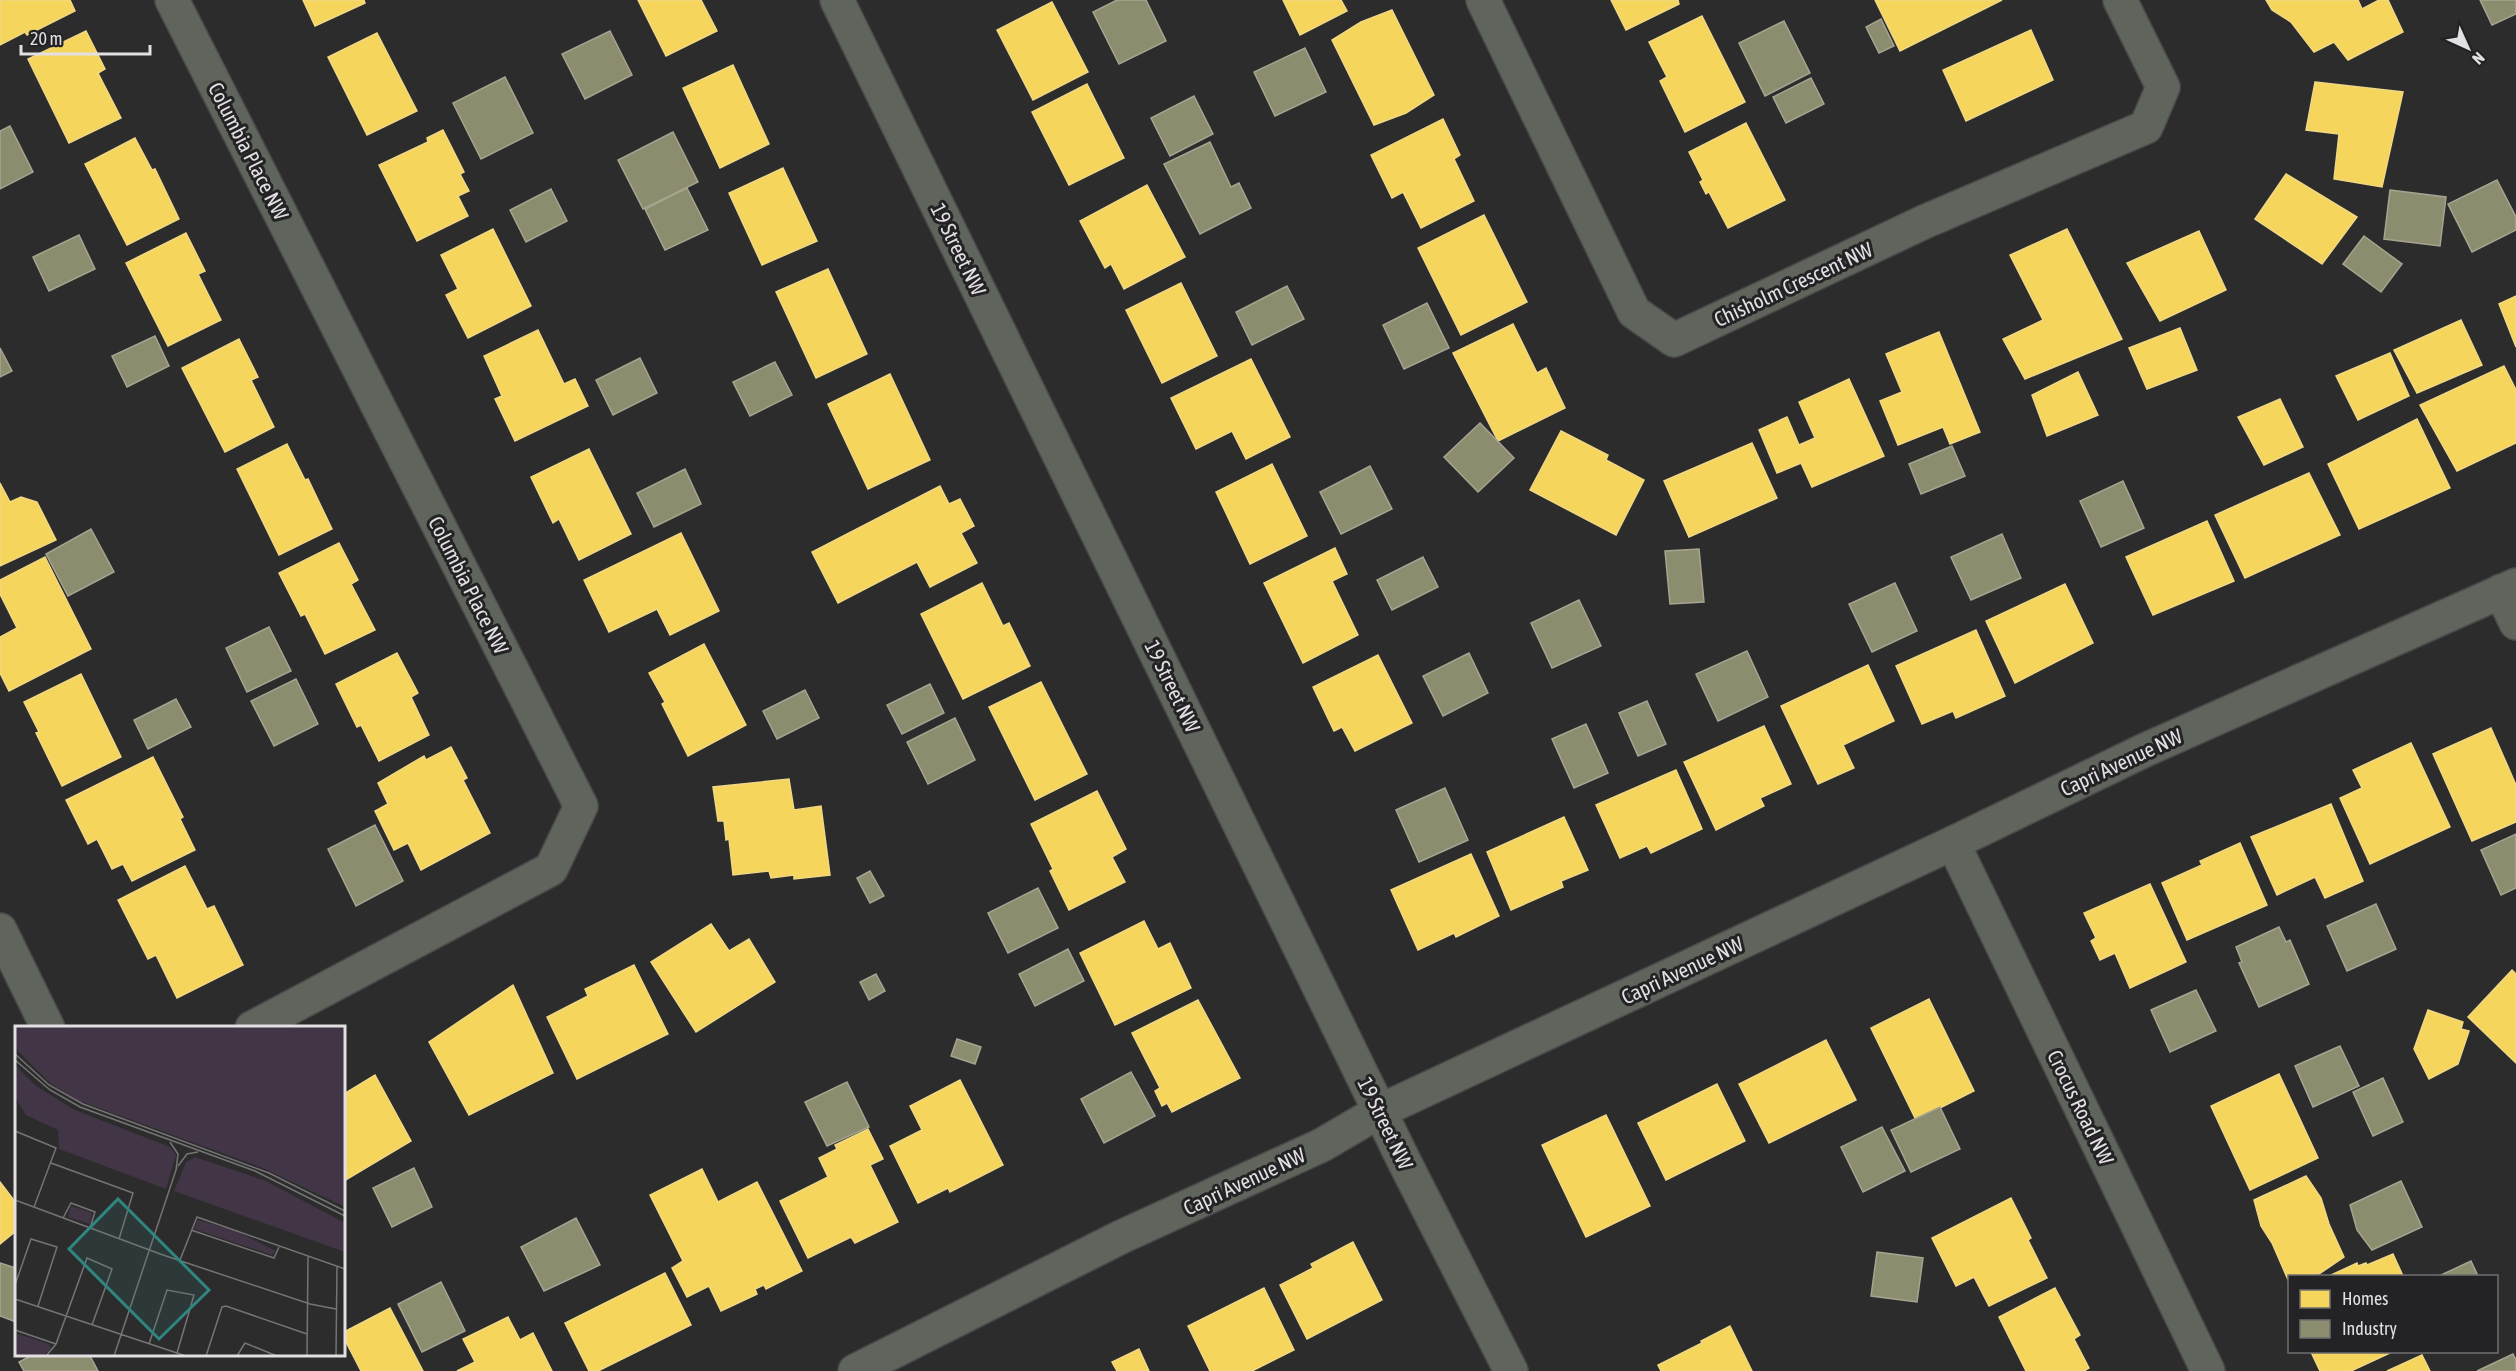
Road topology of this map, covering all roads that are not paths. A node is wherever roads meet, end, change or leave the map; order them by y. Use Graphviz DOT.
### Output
graph roads {
  1 [pos="172,0"];
  2 [pos="837,0"];
  3 [pos="1484,0"];
  4 [pos="2120,0"];
  5 [pos="2509,588"];
  6 [pos="2516,623"];
  7 [pos="1953,843"];
  8 [pos="0,930"];
  9 [pos="47,1026"];
  10 [pos="256,1026"];
  11 [pos="1380,1111"];
  12 [pos="855,1371"];
  13 [pos="1511,1371"];
  14 [pos="2208,1371"];
  1 -- 10 [label="street, Columbia Place NW"];
  2 -- 11 [label="street, 19 Street NW"];
  3 -- 4 [label="street, Chisholm Crescent NW"];
  5 -- 6 [label="street"];
  5 -- 7 [label="street, Capri Avenue NW"];
  7 -- 11 [label="street, Capri Avenue NW"];
  7 -- 14 [label="street, Crocus Road NW"];
  8 -- 9 [label="street"];
  11 -- 12 [label="street, Capri Avenue NW"];
  11 -- 13 [label="street, 19 Street NW"];
}
